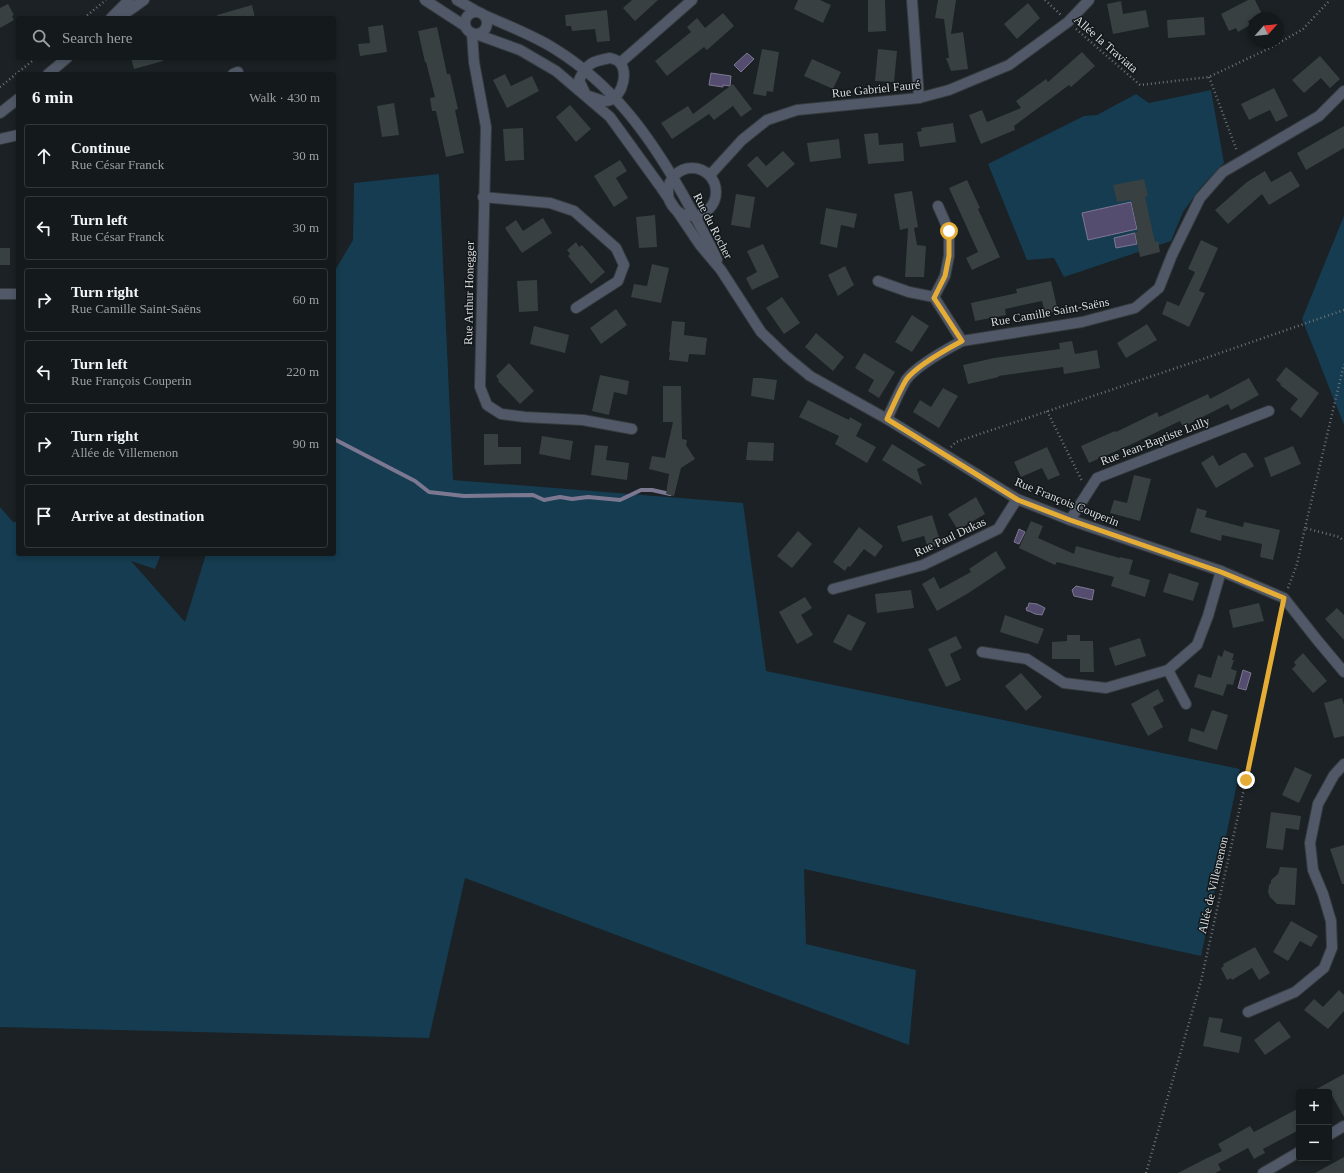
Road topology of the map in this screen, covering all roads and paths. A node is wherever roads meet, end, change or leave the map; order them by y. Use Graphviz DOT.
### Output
graph roads {
  1 [pos="106,0"];
  2 [pos="129,0"];
  3 [pos="144,0"];
  4 [pos="425,0"];
  5 [pos="457,0"];
  6 [pos="692,0"];
  7 [pos="912,0"];
  8 [pos="1045,0"];
  9 [pos="1089,0"];
  10 [pos="1330,0"];
  11 [pos="481,14"];
  12 [pos="86,16"];
  13 [pos="113,16"];
  14 [pos="122,16"];
  15 [pos="1068,22"];
  16 [pos="471,31"];
  17 [pos="34,60"];
  18 [pos="66,60"];
  19 [pos="620,63"];
  20 [pos="584,69"];
  21 [pos="19,72"];
  22 [pos="50,72"];
  23 [pos="16,74"];
  24 [pos="1209,76"];
  25 [pos="0,87"];
  26 [pos="1344,91"];
  27 [pos="586,95"];
  28 [pos="615,98"];
  29 [pos="920,98"];
  30 [pos="16,101"];
  31 [pos="0,113"];
  32 [pos="16,135"];
  33 [pos="0,139"];
  34 [pos="1241,162"];
  35 [pos="710,175"];
  36 [pos="673,178"];
  37 [pos="483,197"];
  38 [pos="672,206"];
  39 [pos="938,206"];
  40 [pos="695,216"];
  41 [pos="721,270"];
  42 [pos="878,281"];
  43 [pos="0,294"];
  44 [pos="16,294"];
  45 [pos="934,298"];
  46 [pos="576,308"];
  47 [pos="1344,310"];
  48 [pos="962,341"];
  49 [pos="1344,364"];
  50 [pos="1047,411"];
  51 [pos="1269,411"];
  52 [pos="887,419"];
  53 [pos="632,429"];
  54 [pos="944,454"];
  55 [pos="1088,492"];
  56 [pos="1018,500"];
  57 [pos="1070,520"];
  58 [pos="1305,528"];
  59 [pos="1344,542"];
  60 [pos="1221,572"];
  61 [pos="833,589"];
  62 [pos="1284,598"];
  63 [pos="982,652"];
  64 [pos="1168,670"];
  65 [pos="1344,672"];
  66 [pos="1186,704"];
  67 [pos="1344,764"];
  68 [pos="1248,1012"];
  69 [pos="1344,1126"];
  70 [pos="1332,1133"];
  71 [pos="1296,1154"];
  72 [pos="1146,1173"];
  73 [pos="1262,1173"];
  1 -- 12 [label="path"];
  2 -- 13 [label="street"];
  3 -- 14 [label="street"];
  4 -- 16 [label="street, Rue du Rocher"];
  5 -- 11 [label="street, Rue du Rocher"];
  6 -- 19 [label="street"];
  7 -- 29 [label="street"];
  8 -- 15 [label="path, Allée la Traviata"];
  9 -- 15 [label="street, Rue Gabriel Fauré"];
  10 -- 24 [label="path, Allée la Traviata"];
  11 -- 16 [label="street"];
  11 -- 16 [label="street"];
  11 -- 20 [label="street, Rue du Rocher"];
  15 -- 24 [label="path, Allée la Traviata"];
  15 -- 29 [label="street, Rue Gabriel Fauré"];
  16 -- 27 [label="street, Rue du Rocher"];
  16 -- 37 [label="street, Rue Arthur Honegger"];
  17 -- 21 [label="path"];
  18 -- 22 [label="street"];
  19 -- 20 [label="street"];
  19 -- 28 [label="street"];
  20 -- 27 [label="street"];
  20 -- 28 [label="street, Rue du Rocher"];
  23 -- 25 [label="path"];
  24 -- 34 [label="path"];
  26 -- 34 [label="street, Rue Camille Saint-Saëns"];
  27 -- 28 [label="street"];
  27 -- 38 [label="street, Rue du Rocher"];
  28 -- 36 [label="street, Rue du Rocher"];
  29 -- 35 [label="street, Rue Gabriel Fauré"];
  30 -- 31 [label="street"];
  32 -- 33 [label="street"];
  34 -- 48 [label="street, Rue Camille Saint-Saëns"];
  35 -- 36 [label="street"];
  35 -- 40 [label="street"];
  36 -- 38 [label="street"];
  36 -- 40 [label="street, Rue du Rocher"];
  37 -- 46 [label="street"];
  37 -- 53 [label="street, Rue Arthur Honegger"];
  38 -- 40 [label="street"];
  38 -- 41 [label="street, Rue du Rocher"];
  39 -- 45 [label="street"];
  40 -- 41 [label="street, Rue du Rocher"];
  41 -- 52 [label="street, Rue François Couperin"];
  42 -- 45 [label="street"];
  43 -- 44 [label="street"];
  45 -- 48 [label="street"];
  47 -- 50 [label="path"];
  48 -- 52 [label="street, Rue Camille Saint-Saëns"];
  49 -- 58 [label="path, Allée de Villemenon"];
  50 -- 54 [label="path"];
  50 -- 55 [label="path"];
  51 -- 55 [label="street, Rue Jean-Baptiste Lully"];
  52 -- 54 [label="street, Rue François Couperin"];
  54 -- 56 [label="street, Rue François Couperin"];
  55 -- 57 [label="street, Rue Jean-Baptiste Lully"];
  56 -- 57 [label="street, Rue François Couperin"];
  56 -- 61 [label="street, Rue Paul Dukas"];
  57 -- 60 [label="street, Rue François Couperin"];
  58 -- 59 [label="path"];
  58 -- 62 [label="path, Allée de Villemenon"];
  60 -- 62 [label="street, Rue François Couperin"];
  60 -- 64 [label="street"];
  62 -- 65 [label="street, Rue François Couperin"];
  62 -- 72 [label="path, Allée de Villemenon"];
  63 -- 64 [label="street"];
  64 -- 66 [label="street"];
  67 -- 68 [label="street"];
  69 -- 70 [label="street"];
  71 -- 73 [label="street"];
}
